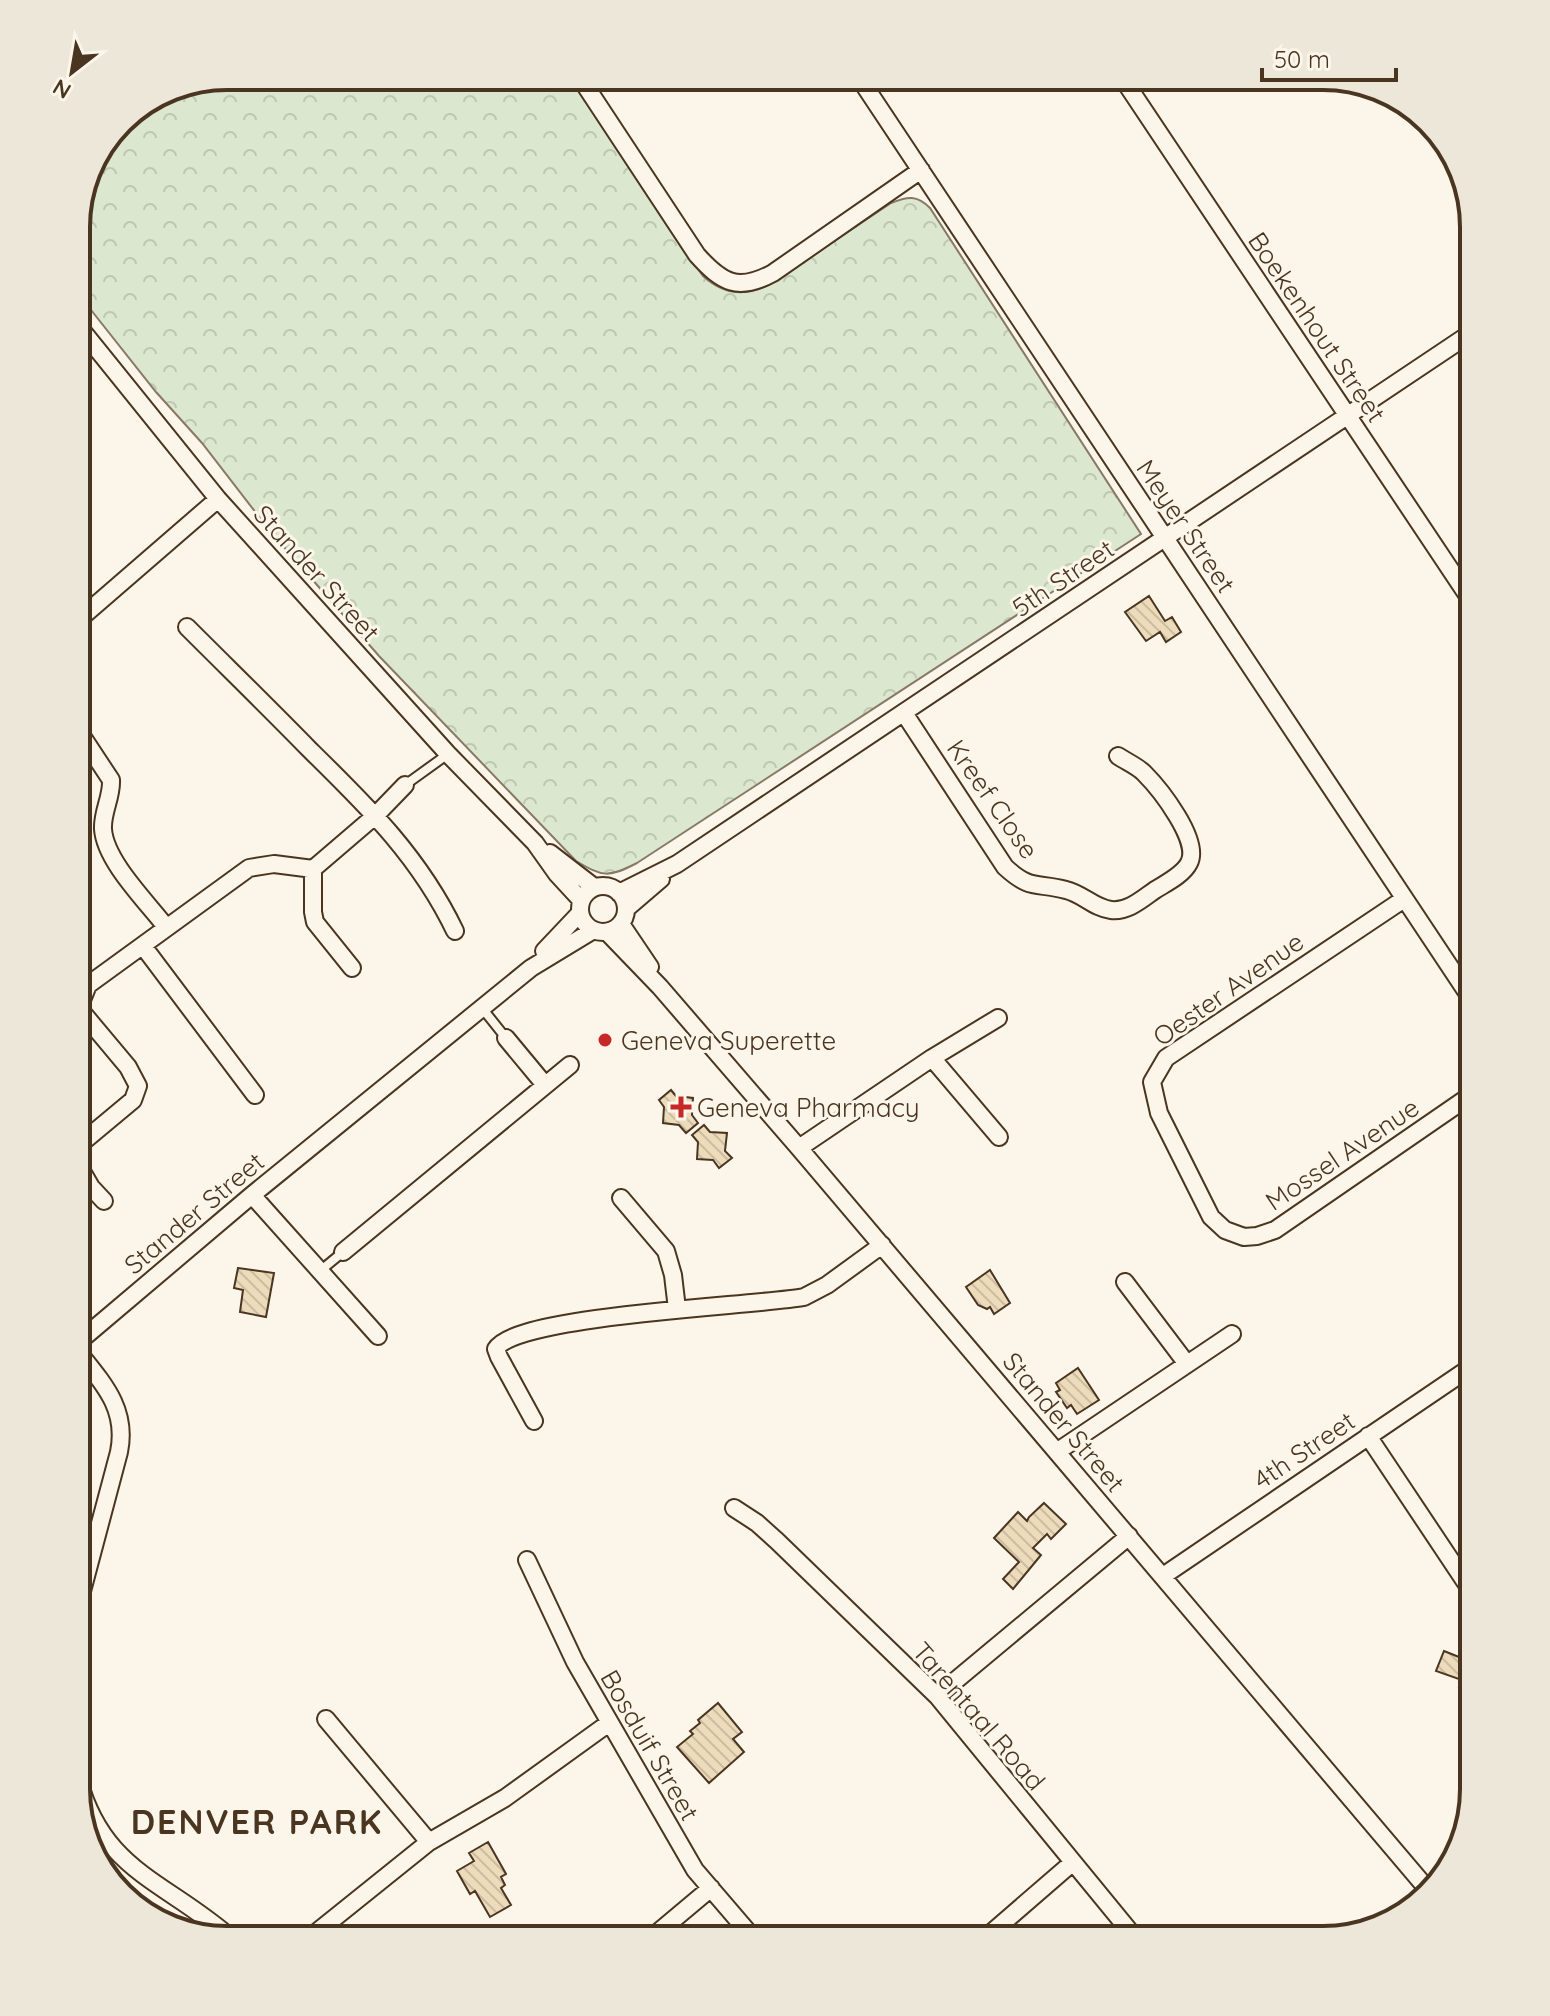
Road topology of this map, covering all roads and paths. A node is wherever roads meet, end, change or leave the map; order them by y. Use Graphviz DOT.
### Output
graph roads {
  1 [pos="588,90"];
  2 [pos="867,90"];
  3 [pos="1130,90"];
  4 [pos="921,170"];
  5 [pos="90,340"];
  6 [pos="1460,340"];
  7 [pos="1347,416"];
  8 [pos="218,499"];
  9 [pos="1165,538"];
  10 [pos="1460,584"];
  11 [pos="90,610"];
  12 [pos="187,627"];
  13 [pos="904,713"];
  14 [pos="90,748"];
  15 [pos="448,754"];
  16 [pos="1118,756"];
  17 [pos="405,785"];
  18 [pos="376,815"];
  19 [pos="535,843"];
  20 [pos="677,864"];
  21 [pos="313,869"];
  22 [pos="594,887"];
  23 [pos="619,893"];
  24 [pos="1404,899"];
  25 [pos="580,907"];
  26 [pos="612,924"];
  27 [pos="166,927"];
  28 [pos="455,931"];
  29 [pos="143,946"];
  30 [pos="352,968"];
  31 [pos="531,968"];
  32 [pos="90,975"];
  33 [pos="1460,982"];
  34 [pos="482,1008"];
  35 [pos="998,1018"];
  36 [pos="90,1022"];
  37 [pos="506,1038"];
  38 [pos="932,1058"];
  39 [pos="570,1065"];
  40 [pos="545,1085"];
  41 [pos="255,1095"];
  42 [pos="1460,1103"];
  43 [pos="90,1136"];
  44 [pos="999,1137"];
  45 [pos="799,1148"];
  46 [pos="90,1185"];
  47 [pos="252,1195"];
  48 [pos="621,1198"];
  49 [pos="104,1201"];
  50 [pos="1232,1234"];
  51 [pos="882,1245"];
  52 [pos="343,1252"];
  53 [pos="320,1271"];
  54 [pos="1125,1282"];
  55 [pos="677,1309"];
  56 [pos="1232,1334"];
  57 [pos="90,1335"];
  58 [pos="378,1336"];
  59 [pos="1187,1364"];
  60 [pos="90,1367"];
  61 [pos="1460,1374"];
  62 [pos="534,1421"];
  63 [pos="1368,1436"];
  64 [pos="1058,1451"];
  65 [pos="734,1508"];
  66 [pos="1129,1536"];
  67 [pos="527,1560"];
  68 [pos="90,1561"];
  69 [pos="1460,1574"];
  70 [pos="1163,1576"];
  71 [pos="937,1696"];
  72 [pos="326,1719"];
  73 [pos="609,1723"];
  74 [pos="93,1816"];
  75 [pos="429,1842"];
  76 [pos="1072,1863"];
  77 [pos="1422,1883"];
  78 [pos="711,1888"];
  79 [pos="212,1925"];
  80 [pos="324,1926"];
  81 [pos="666,1926"];
  82 [pos="743,1926"];
  83 [pos="999,1926"];
  84 [pos="1125,1926"];
  1 -- 4 [label="street"];
  2 -- 4 [label="street, Meyer Street"];
  3 -- 7 [label="street, Boekenhout Street"];
  4 -- 9 [label="street, Meyer Street"];
  5 -- 8 [label="street, Stander Street"];
  6 -- 7 [label="street, 5th Street"];
  7 -- 9 [label="street, 5th Street"];
  7 -- 10 [label="street, Boekenhout Street"];
  8 -- 11 [label="street"];
  8 -- 15 [label="street, Stander Street"];
  9 -- 13 [label="street, 5th Street"];
  9 -- 24 [label="street, Meyer Street"];
  12 -- 18 [label="street"];
  13 -- 16 [label="street, Kreef Close"];
  13 -- 20 [label="street, 5th Street"];
  14 -- 27 [label="street"];
  15 -- 17 [label="lane"];
  15 -- 19 [label="street, Stander Street"];
  17 -- 18 [label="street"];
  18 -- 21 [label="street"];
  18 -- 28 [label="street"];
  19 -- 22 [label="street, Stander Street"];
  19 -- 25 [label="street, Stander Street"];
  20 -- 23 [label="street, 5th Street"];
  20 -- 26 [label="street, 5th Street"];
  21 -- 27 [label="street"];
  21 -- 30 [label="street"];
  22 -- 23 [label="street"];
  22 -- 25 [label="street"];
  23 -- 26 [label="street"];
  24 -- 33 [label="street, Meyer Street"];
  24 -- 50 [label="street, Oester Avenue"];
  25 -- 26 [label="street"];
  25 -- 31 [label="street, Stander Street"];
  26 -- 31 [label="street, Stander Street"];
  26 -- 45 [label="street, Stander Street"];
  27 -- 29 [label="street"];
  29 -- 32 [label="street"];
  29 -- 41 [label="street"];
  31 -- 34 [label="street, Stander Street"];
  34 -- 37 [label="lane"];
  34 -- 47 [label="street, Stander Street"];
  35 -- 38 [label="street"];
  36 -- 43 [label="street"];
  37 -- 40 [label="street"];
  38 -- 44 [label="street"];
  38 -- 45 [label="street"];
  39 -- 40 [label="street"];
  40 -- 52 [label="street"];
  42 -- 50 [label="street, Mossel Avenue"];
  45 -- 51 [label="street, Stander Street"];
  46 -- 49 [label="street"];
  47 -- 53 [label="street"];
  47 -- 57 [label="street, Stander Street"];
  48 -- 55 [label="street"];
  51 -- 55 [label="street"];
  51 -- 64 [label="street, Stander Street"];
  52 -- 53 [label="lane"];
  53 -- 58 [label="street"];
  54 -- 59 [label="street"];
  55 -- 62 [label="street"];
  56 -- 59 [label="street"];
  59 -- 64 [label="street"];
  60 -- 68 [label="street"];
  61 -- 63 [label="street, 4th Street"];
  63 -- 69 [label="street"];
  63 -- 70 [label="street, 4th Street"];
  64 -- 66 [label="street, Stander Street"];
  65 -- 71 [label="street, Tarentaal Road"];
  66 -- 70 [label="street, Stander Street"];
  66 -- 71 [label="street"];
  67 -- 73 [label="street, Bosduif Street"];
  70 -- 77 [label="street, Stander Street"];
  71 -- 76 [label="street, Tarentaal Road"];
  72 -- 75 [label="street"];
  73 -- 75 [label="street"];
  73 -- 78 [label="street, Bosduif Street"];
  74 -- 79 [label="street"];
  75 -- 80 [label="street"];
  76 -- 83 [label="street"];
  76 -- 84 [label="street, Tarentaal Road"];
  78 -- 81 [label="street"];
  78 -- 82 [label="street, Bosduif Street"];
}
